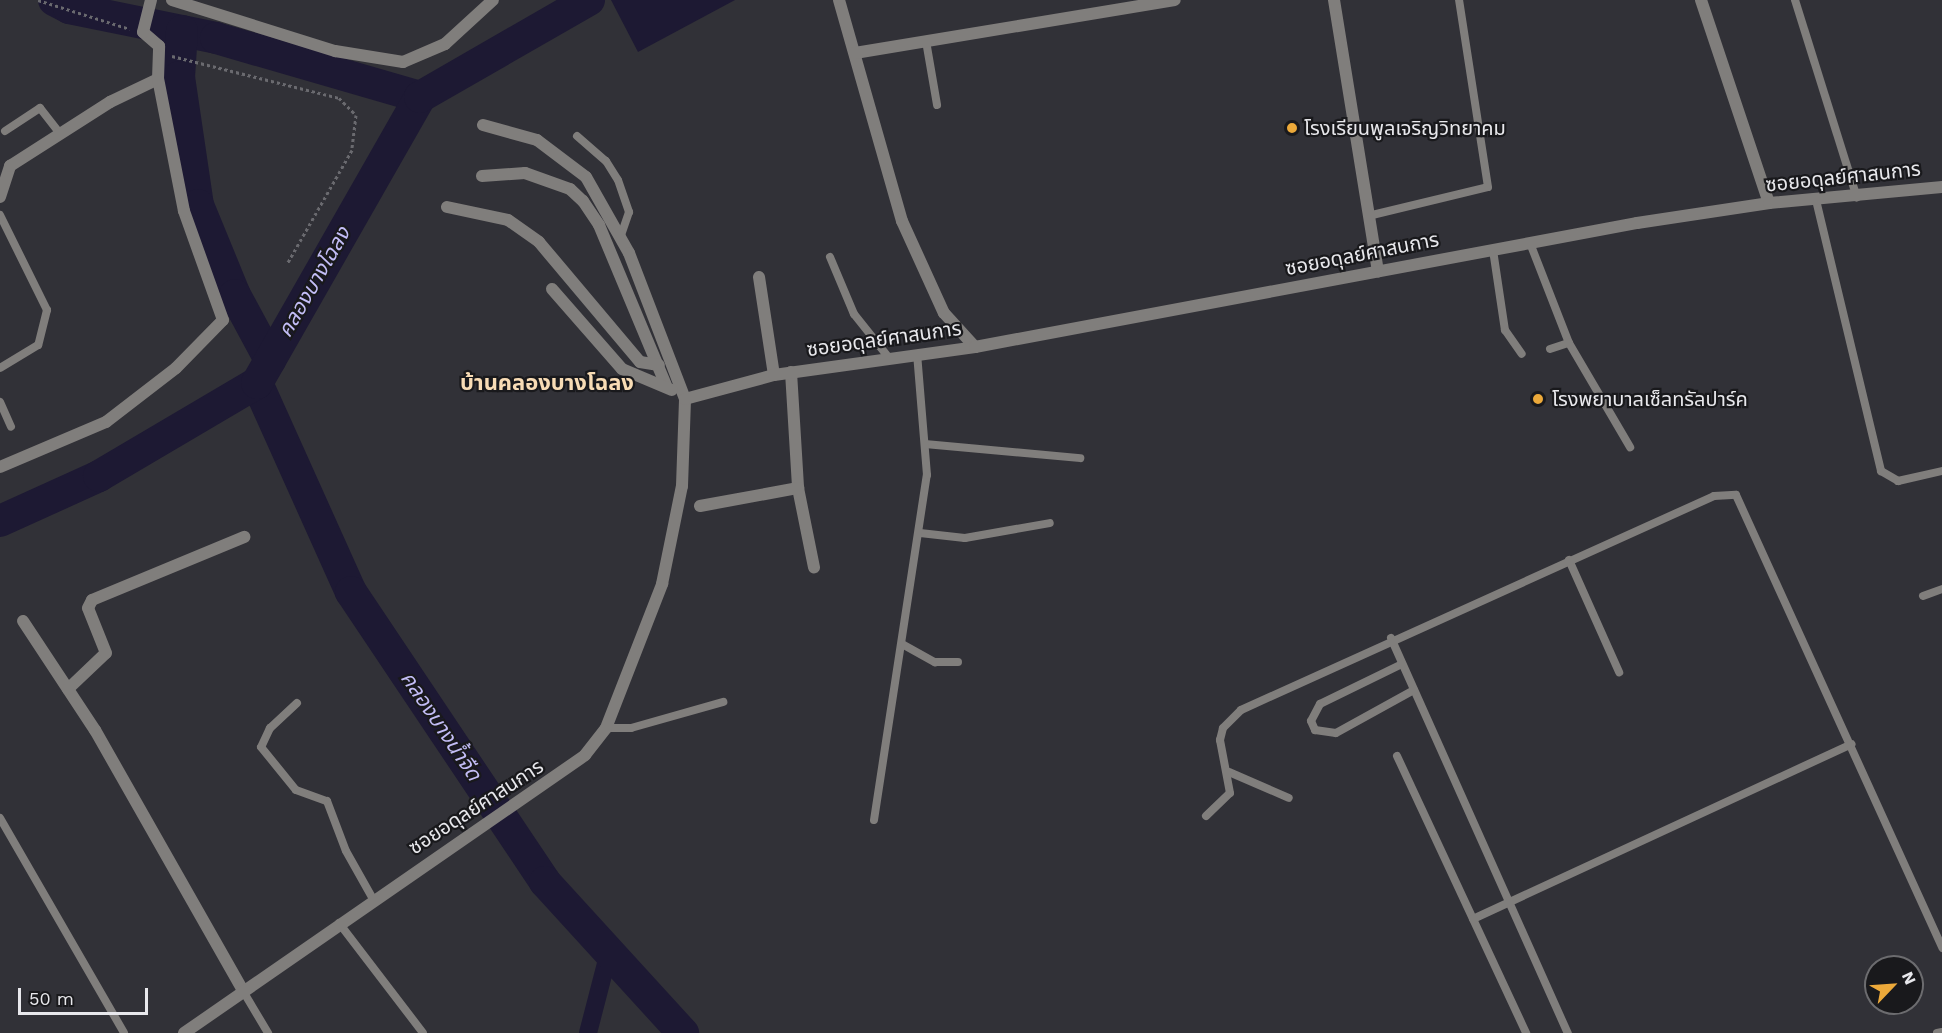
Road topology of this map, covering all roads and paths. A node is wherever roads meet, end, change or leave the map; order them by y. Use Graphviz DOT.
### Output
graph roads {
  1 [pos="38,0"];
  2 [pos="151,0"];
  3 [pos="172,0"];
  4 [pos="493,0"];
  5 [pos="839,0"];
  6 [pos="1175,0"];
  7 [pos="1334,0"];
  8 [pos="1459,0"];
  9 [pos="1701,0"];
  10 [pos="1795,0"];
  11 [pos="144,28"];
  12 [pos="926,41"];
  13 [pos="855,53"];
  14 [pos="172,57"];
  15 [pos="158,79"];
  16 [pos="937,105"];
  17 [pos="483,125"];
  18 [pos="4,131"];
  19 [pos="60,134"];
  20 [pos="577,136"];
  21 [pos="482,176"];
  22 [pos="1942,187"];
  23 [pos="0,196"];
  24 [pos="1857,198"];
  25 [pos="1816,200"];
  26 [pos="1769,203"];
  27 [pos="447,207"];
  28 [pos="0,215"];
  29 [pos="1368,216"];
  30 [pos="621,235"];
  31 [pos="1530,243"];
  32 [pos="1493,250"];
  33 [pos="830,257"];
  34 [pos="287,264"];
  35 [pos="1378,271"];
  36 [pos="759,277"];
  37 [pos="552,289"];
  38 [pos="1569,343"];
  39 [pos="975,346"];
  40 [pos="1550,349"];
  41 [pos="917,354"];
  42 [pos="1522,354"];
  43 [pos="889,358"];
  44 [pos="660,365"];
  45 [pos="0,368"];
  46 [pos="791,372"];
  47 [pos="774,375"];
  48 [pos="666,385"];
  49 [pos="685,399"];
  50 [pos="0,402"];
  51 [pos="11,428"];
  52 [pos="925,444"];
  53 [pos="1630,447"];
  54 [pos="1080,458"];
  55 [pos="0,467"];
  56 [pos="1942,471"];
  57 [pos="798,488"];
  58 [pos="700,506"];
  59 [pos="1050,523"];
  60 [pos="920,533"];
  61 [pos="244,537"];
  62 [pos="1569,560"];
  63 [pos="814,567"];
  64 [pos="1942,589"];
  65 [pos="1923,596"];
  66 [pos="23,621"];
  67 [pos="1390,638"];
  68 [pos="902,644"];
  69 [pos="958,662"];
  70 [pos="1402,664"];
  71 [pos="1619,672"];
  72 [pos="68,689"];
  73 [pos="1414,690"];
  74 [pos="723,702"];
  75 [pos="297,703"];
  76 [pos="606,728"];
  77 [pos="1851,744"];
  78 [pos="1397,756"];
  79 [pos="1229,772"];
  80 [pos="1289,798"];
  81 [pos="1206,816"];
  82 [pos="0,818"];
  83 [pos="873,820"];
  84 [pos="373,899"];
  85 [pos="1509,902"];
  86 [pos="1473,918"];
  87 [pos="339,923"];
  88 [pos="1942,948"];
  89 [pos="243,991"];
  90 [pos="1942,1032"];
  91 [pos="124,1033"];
  92 [pos="184,1033"];
  93 [pos="268,1033"];
  94 [pos="423,1033"];
  95 [pos="1526,1033"];
  96 [pos="1568,1033"];
  97 [pos="1937,1033"];
  1 -- 11 [label="path"];
  2 -- 11 [label="street"];
  3 -- 4 [label="street"];
  5 -- 13 [label="street"];
  6 -- 12 [label="street"];
  7 -- 29 [label="street"];
  8 -- 29 [label="lane"];
  9 -- 26 [label="street"];
  10 -- 24 [label="lane"];
  11 -- 15 [label="street"];
  12 -- 13 [label="street"];
  12 -- 16 [label="lane"];
  13 -- 39 [label="street"];
  14 -- 34 [label="path"];
  15 -- 19 [label="street"];
  15 -- 55 [label="street"];
  17 -- 30 [label="street"];
  18 -- 19 [label="lane"];
  19 -- 23 [label="street"];
  20 -- 30 [label="lane"];
  21 -- 44 [label="street"];
  22 -- 24 [label="street, ซอยอดุลย์ศาสนการ"];
  24 -- 25 [label="street, ซอยอดุลย์ศาสนการ"];
  25 -- 26 [label="street, ซอยอดุลย์ศาสนการ"];
  25 -- 56 [label="lane"];
  26 -- 31 [label="street, ซอยอดุลย์ศาสนการ"];
  27 -- 44 [label="street"];
  28 -- 45 [label="lane"];
  29 -- 35 [label="street"];
  30 -- 49 [label="street"];
  31 -- 32 [label="street, ซอยอดุลย์ศาสนการ"];
  31 -- 38 [label="lane"];
  32 -- 35 [label="street, ซอยอดุลย์ศาสนการ"];
  32 -- 42 [label="lane"];
  33 -- 43 [label="lane"];
  35 -- 39 [label="street, ซอยอดุลย์ศาสนการ"];
  36 -- 47 [label="street"];
  37 -- 48 [label="street"];
  38 -- 40 [label="lane"];
  38 -- 53 [label="lane"];
  39 -- 41 [label="street, ซอยอดุลย์ศาสนการ"];
  41 -- 43 [label="street, ซอยอดุลย์ศาสนการ"];
  41 -- 52 [label="lane"];
  43 -- 46 [label="street, ซอยอดุลย์ศาสนการ"];
  44 -- 48 [label="street"];
  46 -- 47 [label="street, ซอยอดุลย์ศาสนการ"];
  46 -- 57 [label="street"];
  47 -- 49 [label="street, ซอยอดุลย์ศาสนการ"];
  48 -- 49 [label="street"];
  49 -- 76 [label="street, ซอยอดุลย์ศาสนการ"];
  50 -- 51 [label="lane"];
  52 -- 54 [label="lane"];
  52 -- 60 [label="lane"];
  57 -- 58 [label="street"];
  57 -- 63 [label="street"];
  59 -- 60 [label="lane"];
  60 -- 68 [label="lane"];
  61 -- 72 [label="street"];
  62 -- 67 [label="lane"];
  62 -- 71 [label="lane"];
  62 -- 77 [label="lane"];
  64 -- 65 [label="lane"];
  66 -- 72 [label="street"];
  67 -- 70 [label="lane"];
  67 -- 79 [label="lane"];
  68 -- 69 [label="lane"];
  68 -- 83 [label="lane"];
  70 -- 73 [label="lane"];
  70 -- 73 [label="lane"];
  72 -- 89 [label="street"];
  73 -- 85 [label="lane"];
  74 -- 76 [label="lane"];
  75 -- 84 [label="lane"];
  76 -- 84 [label="street, ซอยอดุลย์ศาสนการ"];
  77 -- 85 [label="lane"];
  77 -- 88 [label="lane"];
  78 -- 86 [label="lane"];
  79 -- 80 [label="lane"];
  79 -- 81 [label="lane"];
  82 -- 91 [label="lane"];
  84 -- 87 [label="street, ซอยอดุลย์ศาสนการ"];
  85 -- 86 [label="lane"];
  85 -- 96 [label="lane"];
  86 -- 95 [label="lane"];
  87 -- 89 [label="street, ซอยอดุลย์ศาสนการ"];
  87 -- 94 [label="lane"];
  89 -- 92 [label="street, ซอยอดุลย์ศาสนการ"];
  89 -- 93 [label="lane"];
  90 -- 97 [label="lane"];
}
